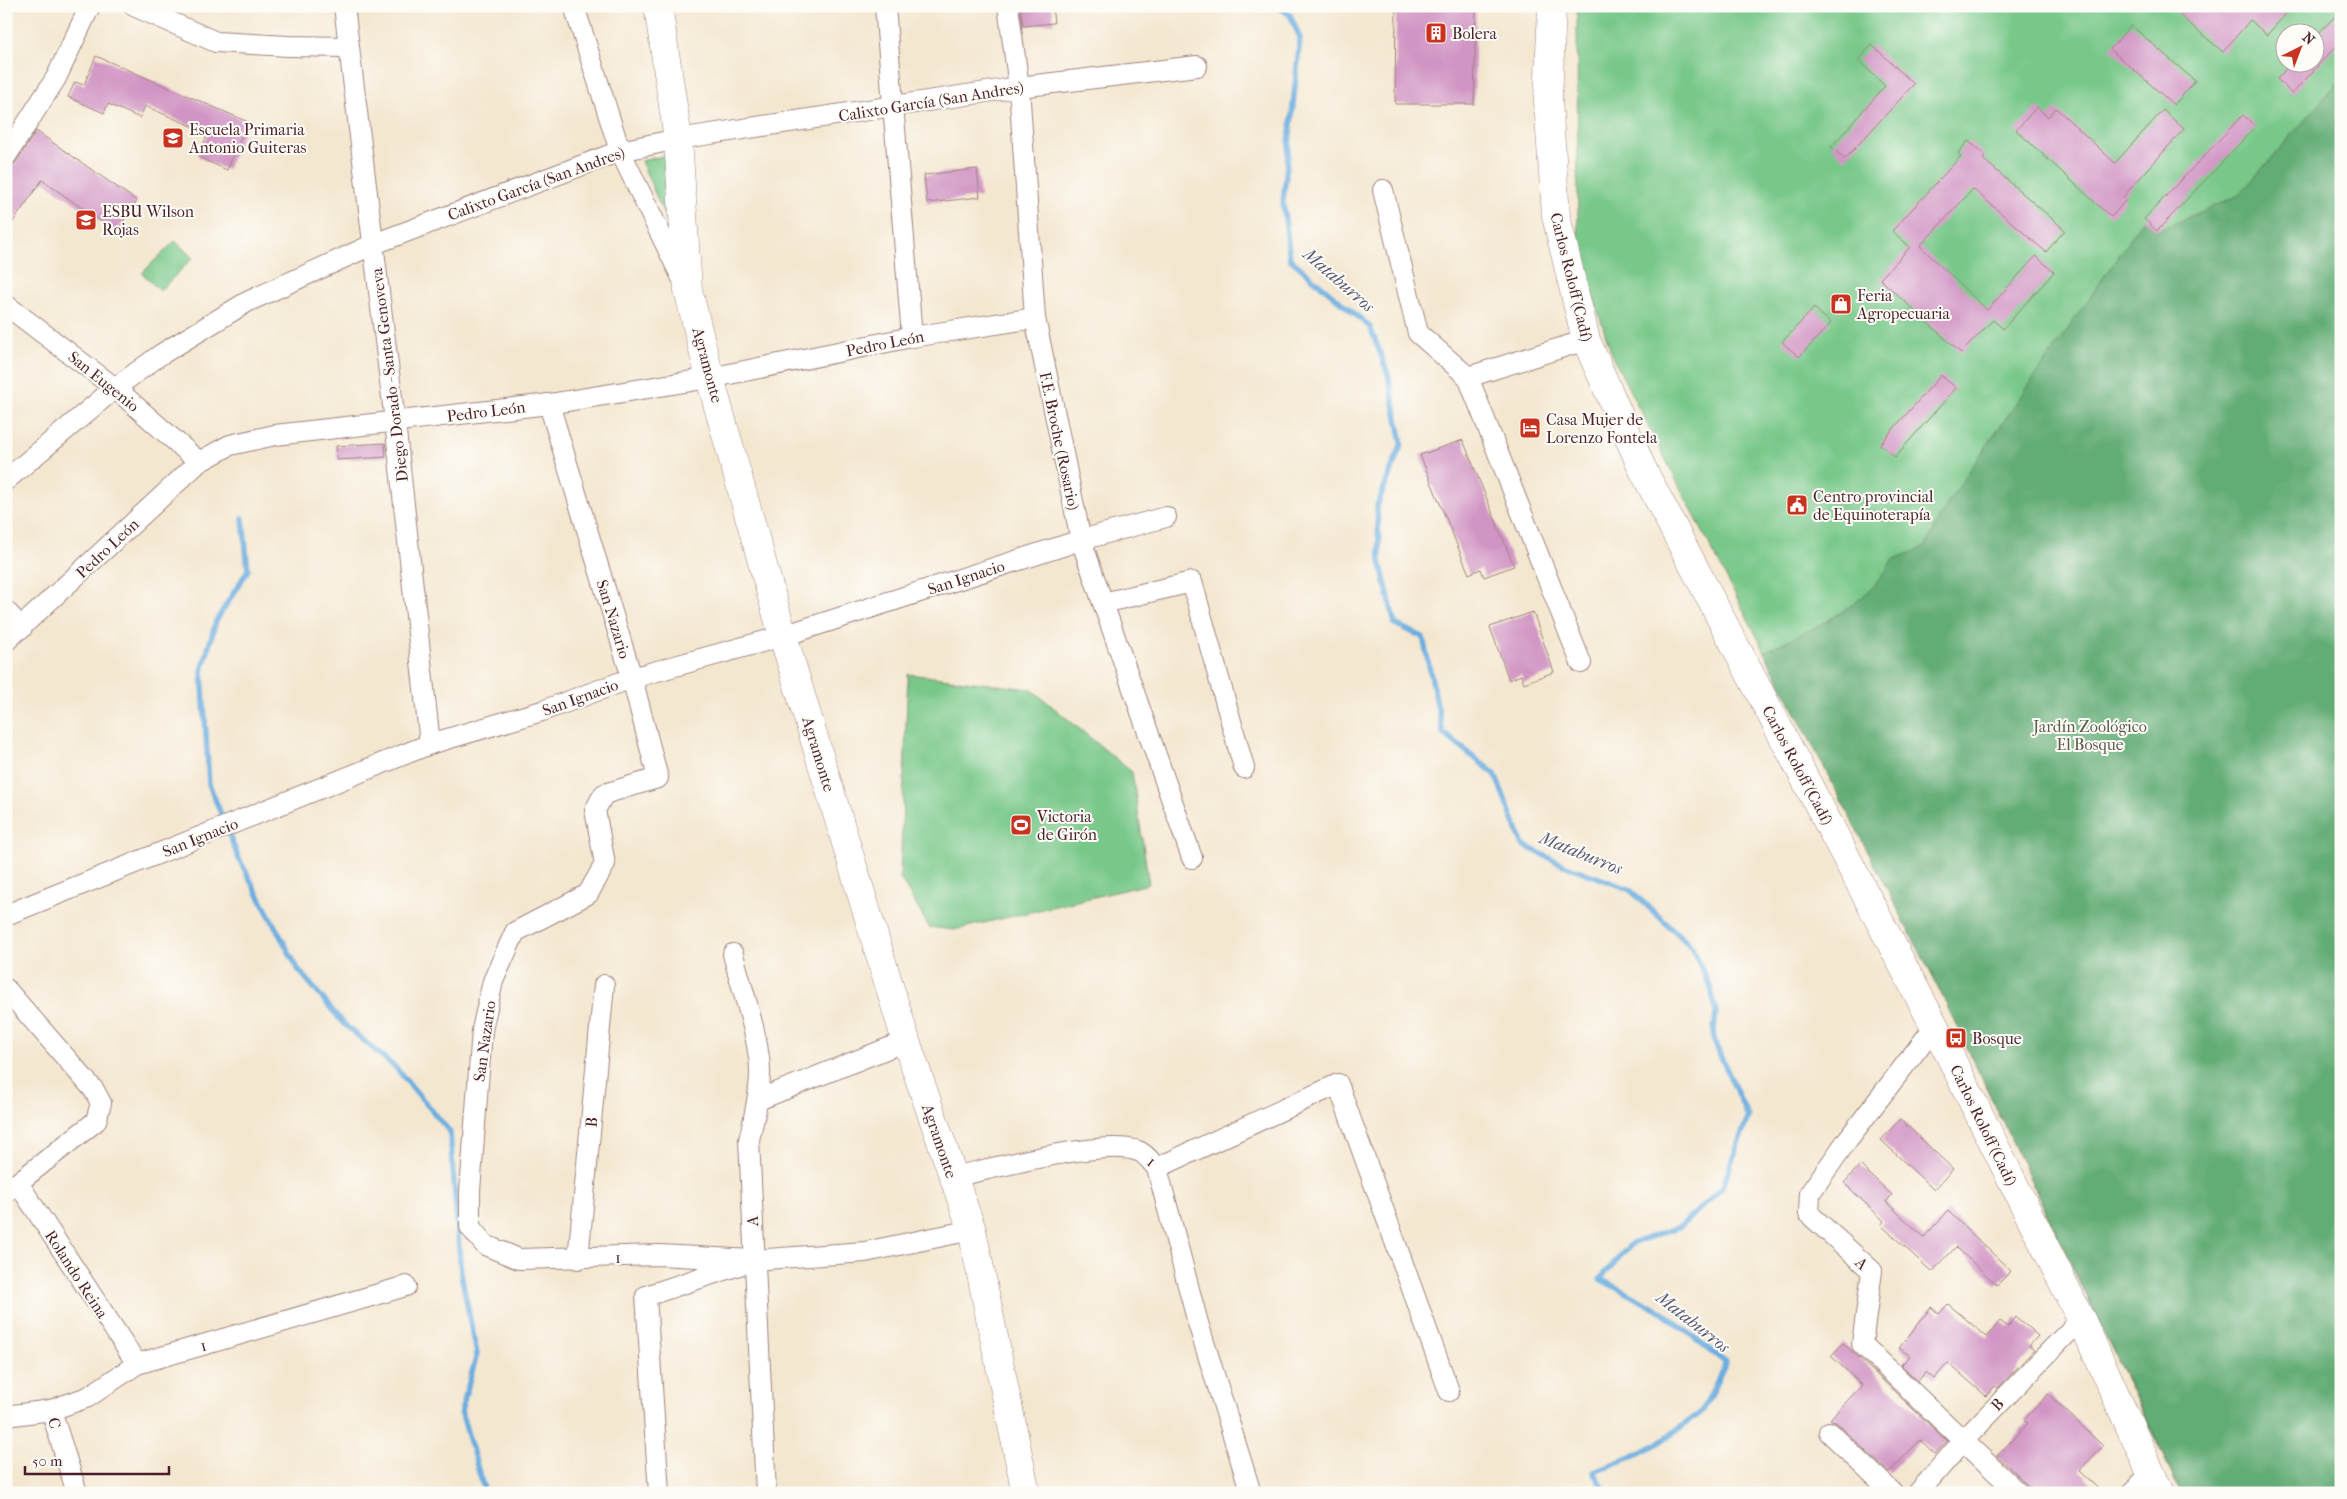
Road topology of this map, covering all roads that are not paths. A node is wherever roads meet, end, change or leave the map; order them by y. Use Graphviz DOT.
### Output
graph roads {
  1 [pos="90,6"];
  2 [pos="134,6"];
  3 [pos="344,6"];
  4 [pos="574,6"];
  5 [pos="658,6"];
  6 [pos="884,6"];
  7 [pos="1008,6"];
  8 [pos="1552,6"];
  9 [pos="348,47"];
  10 [pos="1197,66"];
  11 [pos="1019,87"];
  12 [pos="893,108"];
  13 [pos="678,139"];
  14 [pos="620,151"];
  15 [pos="6,156"];
  16 [pos="1383,190"];
  17 [pos="374,244"];
  18 [pos="688,290"];
  19 [pos="6,305"];
  20 [pos="1035,318"];
  21 [pos="912,337"];
  22 [pos="1586,340"];
  23 [pos="1468,377"];
  24 [pos="710,378"];
  25 [pos="115,388"];
  26 [pos="549,404"];
  27 [pos="396,422"];
  28 [pos="199,462"];
  29 [pos="6,480"];
  30 [pos="1166,517"];
  31 [pos="1081,540"];
  32 [pos="1103,603"];
  33 [pos="6,611"];
  34 [pos="22,628"];
  35 [pos="783,636"];
  36 [pos="6,641"];
  37 [pos="1581,663"];
  38 [pos="632,678"];
  39 [pos="430,744"];
  40 [pos="1244,768"];
  41 [pos="1192,858"];
  42 [pos="6,915"];
  43 [pos="733,954"];
  44 [pos="604,986"];
  45 [pos="6,989"];
  46 [pos="1934,1026"];
  47 [pos="906,1041"];
  48 [pos="758,1100"];
  49 [pos="1157,1168"];
  50 [pos="953,1177"];
  51 [pos="12,1188"];
  52 [pos="972,1230"];
  53 [pos="485,1245"];
  54 [pos="578,1259"];
  55 [pos="753,1260"];
  56 [pos="406,1286"];
  57 [pos="2081,1319"];
  58 [pos="137,1364"];
  59 [pos="1449,1391"];
  60 [pos="51,1410"];
  61 [pos="6,1416"];
  62 [pos="1829,1432"];
  63 [pos="1963,1441"];
  64 [pos="2155,1483"];
  65 [pos="77,1493"];
  66 [pos="659,1493"];
  67 [pos="766,1493"];
  68 [pos="1026,1493"];
  69 [pos="1251,1493"];
  70 [pos="1893,1493"];
  71 [pos="1918,1493"];
  72 [pos="2018,1493"];
  73 [pos="2131,1493"];
  1 -- 15 [label="street"];
  2 -- 9 [label="street"];
  3 -- 9 [label="street, Diego Dorado - Santa Genoveva"];
  4 -- 14 [label="street"];
  5 -- 13 [label="street, Agramonte"];
  6 -- 12 [label="street"];
  7 -- 11 [label="street, F.E. Broche (Rosario)"];
  8 -- 22 [label="street, Carlos Roloff (Cadí)"];
  9 -- 17 [label="street, Diego Dorado - Santa Genoveva"];
  10 -- 11 [label="street, Calixto García (San Andres)"];
  11 -- 12 [label="street, Calixto García (San Andres)"];
  11 -- 20 [label="street, F.E. Broche (Rosario)"];
  12 -- 13 [label="street, Calixto García (San Andres)"];
  12 -- 21 [label="street"];
  13 -- 14 [label="street, Calixto García (San Andres)"];
  13 -- 18 [label="street, Agramonte"];
  14 -- 17 [label="street, Calixto García (San Andres)"];
  14 -- 18 [label="street"];
  16 -- 23 [label="street"];
  17 -- 25 [label="street, Calixto García (San Andres)"];
  17 -- 27 [label="street, Diego Dorado - Santa Genoveva"];
  18 -- 24 [label="street, Agramonte"];
  19 -- 25 [label="street, San Eugenio"];
  20 -- 21 [label="street, Pedro León"];
  20 -- 31 [label="street, F.E. Broche (Rosario)"];
  21 -- 24 [label="street, Pedro León"];
  22 -- 23 [label="street"];
  22 -- 46 [label="street, Carlos Roloff (Cadí)"];
  23 -- 37 [label="street"];
  24 -- 26 [label="street, Pedro León"];
  24 -- 35 [label="street, Agramonte"];
  25 -- 28 [label="street, San Eugenio"];
  25 -- 29 [label="street, Calixto García (San Andres)"];
  26 -- 27 [label="street, Pedro León"];
  26 -- 38 [label="street, San Nazario"];
  27 -- 28 [label="street, Pedro León"];
  27 -- 39 [label="street, Diego Dorado - Santa Genoveva"];
  28 -- 34 [label="street, Pedro León"];
  30 -- 31 [label="street, San Ignacio"];
  31 -- 32 [label="street, F.E. Broche (Rosario)"];
  31 -- 35 [label="street, San Ignacio"];
  32 -- 40 [label="street"];
  32 -- 41 [label="street, F.E. Broche (Rosario)"];
  33 -- 34 [label="street"];
  34 -- 36 [label="street, Pedro León"];
  35 -- 38 [label="street, San Ignacio"];
  35 -- 47 [label="street, Agramonte"];
  38 -- 39 [label="street, San Ignacio"];
  38 -- 53 [label="street, San Nazario"];
  39 -- 42 [label="street, San Ignacio"];
  43 -- 48 [label="street, A"];
  44 -- 54 [label="street, B"];
  45 -- 51 [label="street"];
  46 -- 57 [label="street, Carlos Roloff (Cadí)"];
  46 -- 63 [label="street, A"];
  47 -- 48 [label="street"];
  47 -- 50 [label="street, Agramonte"];
  48 -- 55 [label="street, A"];
  49 -- 50 [label="street, 1"];
  49 -- 59 [label="street, 1"];
  49 -- 69 [label="street"];
  50 -- 52 [label="street, Agramonte"];
  51 -- 58 [label="street, Rolando Reina"];
  52 -- 55 [label="street, 1"];
  52 -- 68 [label="street, Agramonte"];
  53 -- 54 [label="street, 1"];
  54 -- 55 [label="street, 1"];
  55 -- 66 [label="street, 1"];
  55 -- 67 [label="street, A"];
  56 -- 58 [label="street, 1"];
  57 -- 63 [label="street, B"];
  57 -- 64 [label="street, Carlos Roloff (Cadí)"];
  58 -- 60 [label="street, 1"];
  60 -- 61 [label="street, 1"];
  60 -- 65 [label="street, C"];
  62 -- 70 [label="street"];
  63 -- 71 [label="street, B"];
  63 -- 72 [label="street, A"];
  64 -- 73 [label="street"];
}
